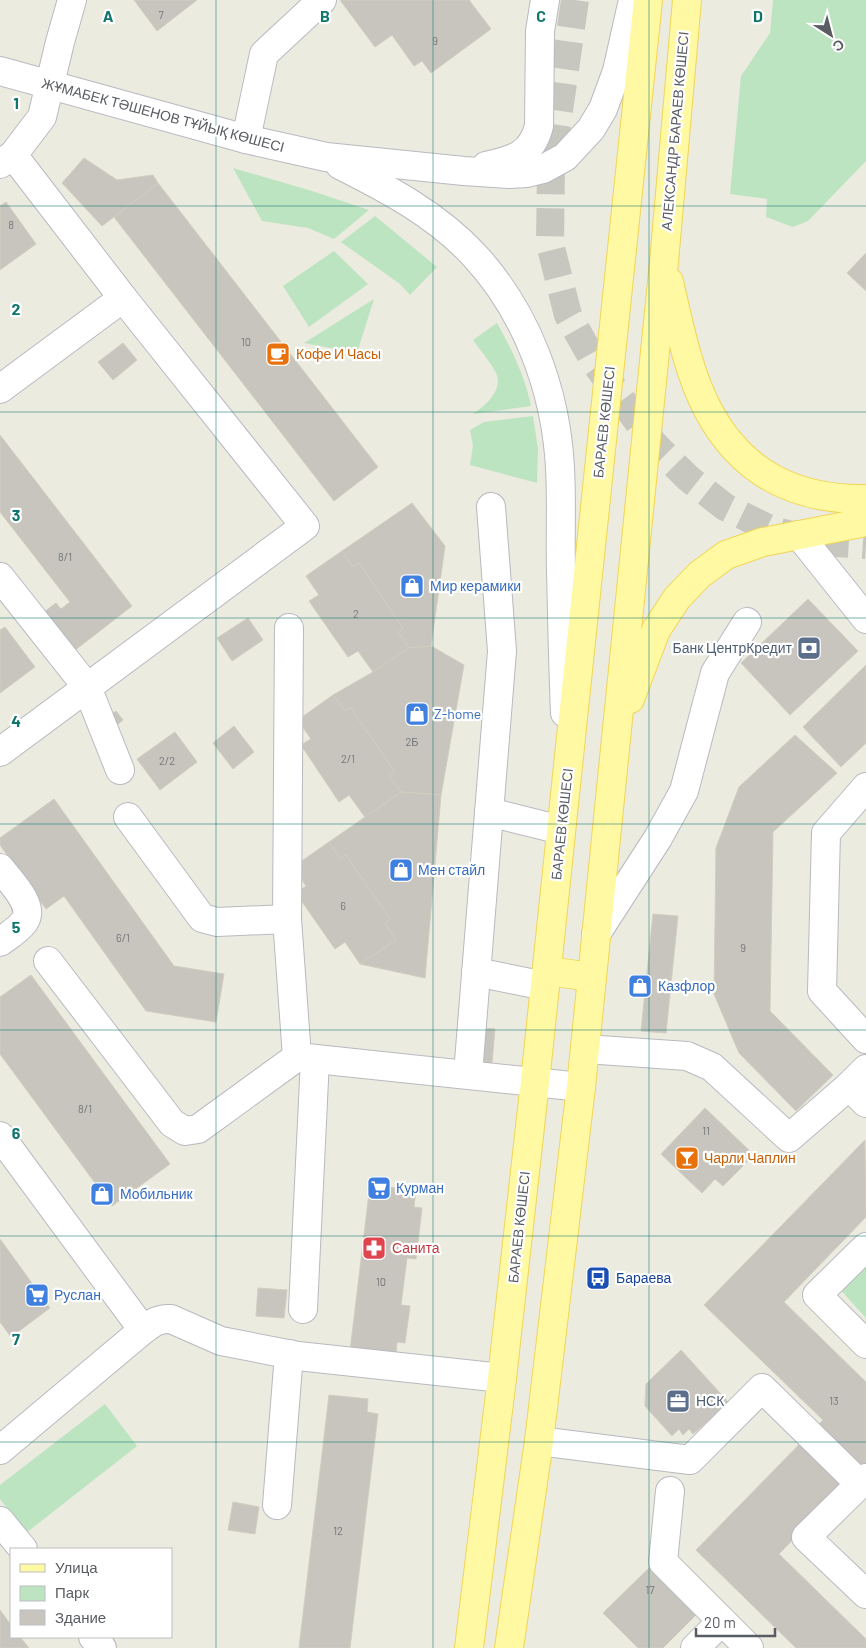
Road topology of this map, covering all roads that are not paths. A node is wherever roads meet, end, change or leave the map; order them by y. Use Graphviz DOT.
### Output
graph roads {
  1 [pos="72,0"];
  2 [pos="322,0"];
  3 [pos="545,0"];
  4 [pos="634,0"];
  5 [pos="648,0"];
  6 [pos="687,0"];
  7 [pos="0,71"];
  8 [pos="51,85"];
  9 [pos="246,139"];
  10 [pos="326,157"];
  11 [pos="7,160"];
  12 [pos="464,171"];
  13 [pos="664,262"];
  14 [pos="123,298"];
  15 [pos="0,389"];
  16 [pos="866,498"];
  17 [pos="492,507"];
  18 [pos="866,522"];
  19 [pos="798,535"];
  20 [pos="0,577"];
  21 [pos="866,619"];
  22 [pos="747,622"];
  23 [pos="289,628"];
  24 [pos="87,687"];
  25 [pos="615,746"];
  26 [pos="0,752"];
  27 [pos="120,770"];
  28 [pos="566,780"];
  29 [pos="866,787"];
  30 [pos="489,812"];
  31 [pos="128,817"];
  32 [pos="561,830"];
  33 [pos="0,868"];
  34 [pos="287,919"];
  35 [pos="596,934"];
  36 [pos="0,942"];
  37 [pos="48,961"];
  38 [pos="476,972"];
  39 [pos="592,977"];
  40 [pos="546,978"];
  41 [pos="866,1039"];
  42 [pos="585,1049"];
  43 [pos="306,1058"];
  44 [pos="468,1074"];
  45 [pos="535,1082"];
  46 [pos="860,1086"];
  47 [pos="582,1087"];
  48 [pos="0,1136"];
  49 [pos="866,1247"];
  50 [pos="303,1308"];
  51 [pos="142,1330"];
  52 [pos="866,1344"];
  53 [pos="289,1354"];
  54 [pos="502,1378"];
  55 [pos="539,1441"];
  56 [pos="0,1450"];
  57 [pos="863,1481"];
  58 [pos="670,1490"];
  59 [pos="277,1505"];
  60 [pos="0,1521"];
  61 [pos="21,1548"];
  62 [pos="866,1594"];
  63 [pos="722,1621"];
  64 [pos="94,1638"];
  65 [pos="102,1648"];
  66 [pos="469,1648"];
  67 [pos="509,1648"];
  68 [pos="695,1648"];
  69 [pos="749,1648"];
  1 -- 8 [label="street"];
  2 -- 9 [label="street"];
  3 -- 12 [label="street"];
  4 -- 12 [label="street"];
  5 -- 28 [label="main road, БАРАЕВ КӨШЕСІ"];
  6 -- 13 [label="main road, АЛЕКСАНДР БАРАЕВ КӨШЕСІ"];
  7 -- 8 [label="street, ЖҰМАБЕК ТӘШЕНОВ ТҰЙЫҚ КӨШЕСІ"];
  8 -- 9 [label="street, ЖҰМАБЕК ТӘШЕНОВ ТҰЙЫҚ КӨШЕСІ"];
  8 -- 11 [label="street"];
  9 -- 10 [label="street, ЖҰМАБЕК ТӘШЕНОВ ТҰЙЫҚ КӨШЕСІ"];
  10 -- 12 [label="street"];
  10 -- 28 [label="street"];
  11 -- 14 [label="street"];
  13 -- 16 [label="main road"];
  13 -- 25 [label="main road"];
  14 -- 15 [label="street"];
  14 -- 24 [label="street"];
  17 -- 30 [label="street"];
  18 -- 19 [label="main road"];
  19 -- 21 [label="street"];
  19 -- 25 [label="main road"];
  20 -- 24 [label="street"];
  22 -- 35 [label="street"];
  23 -- 34 [label="street"];
  24 -- 26 [label="street"];
  24 -- 27 [label="street"];
  25 -- 35 [label="main road"];
  28 -- 32 [label="main road, БАРАЕВ КӨШЕСІ"];
  29 -- 41 [label="street"];
  30 -- 32 [label="street"];
  30 -- 38 [label="street"];
  31 -- 34 [label="street"];
  32 -- 40 [label="main road, БАРАЕВ КӨШЕСІ"];
  33 -- 36 [label="street"];
  34 -- 43 [label="street"];
  35 -- 39 [label="main road"];
  37 -- 43 [label="street"];
  38 -- 40 [label="street"];
  38 -- 44 [label="street"];
  39 -- 40 [label="main road"];
  39 -- 42 [label="main road"];
  40 -- 45 [label="main road, БАРАЕВ КӨШЕСІ"];
  42 -- 46 [label="street"];
  42 -- 47 [label="main road"];
  43 -- 44 [label="street"];
  43 -- 50 [label="street"];
  44 -- 45 [label="street"];
  45 -- 47 [label="street"];
  45 -- 54 [label="main road, БАРАЕВ КӨШЕСІ"];
  47 -- 55 [label="main road"];
  48 -- 51 [label="street"];
  49 -- 52 [label="street"];
  51 -- 53 [label="street"];
  51 -- 56 [label="street"];
  53 -- 54 [label="street"];
  53 -- 59 [label="street"];
  54 -- 66 [label="main road, БАРАЕВ КӨШЕСІ"];
  55 -- 57 [label="street"];
  55 -- 67 [label="main road"];
  57 -- 62 [label="street"];
  58 -- 63 [label="street"];
  60 -- 61 [label="street"];
  63 -- 68 [label="street"];
  63 -- 69 [label="street"];
  64 -- 65 [label="street"];
}
